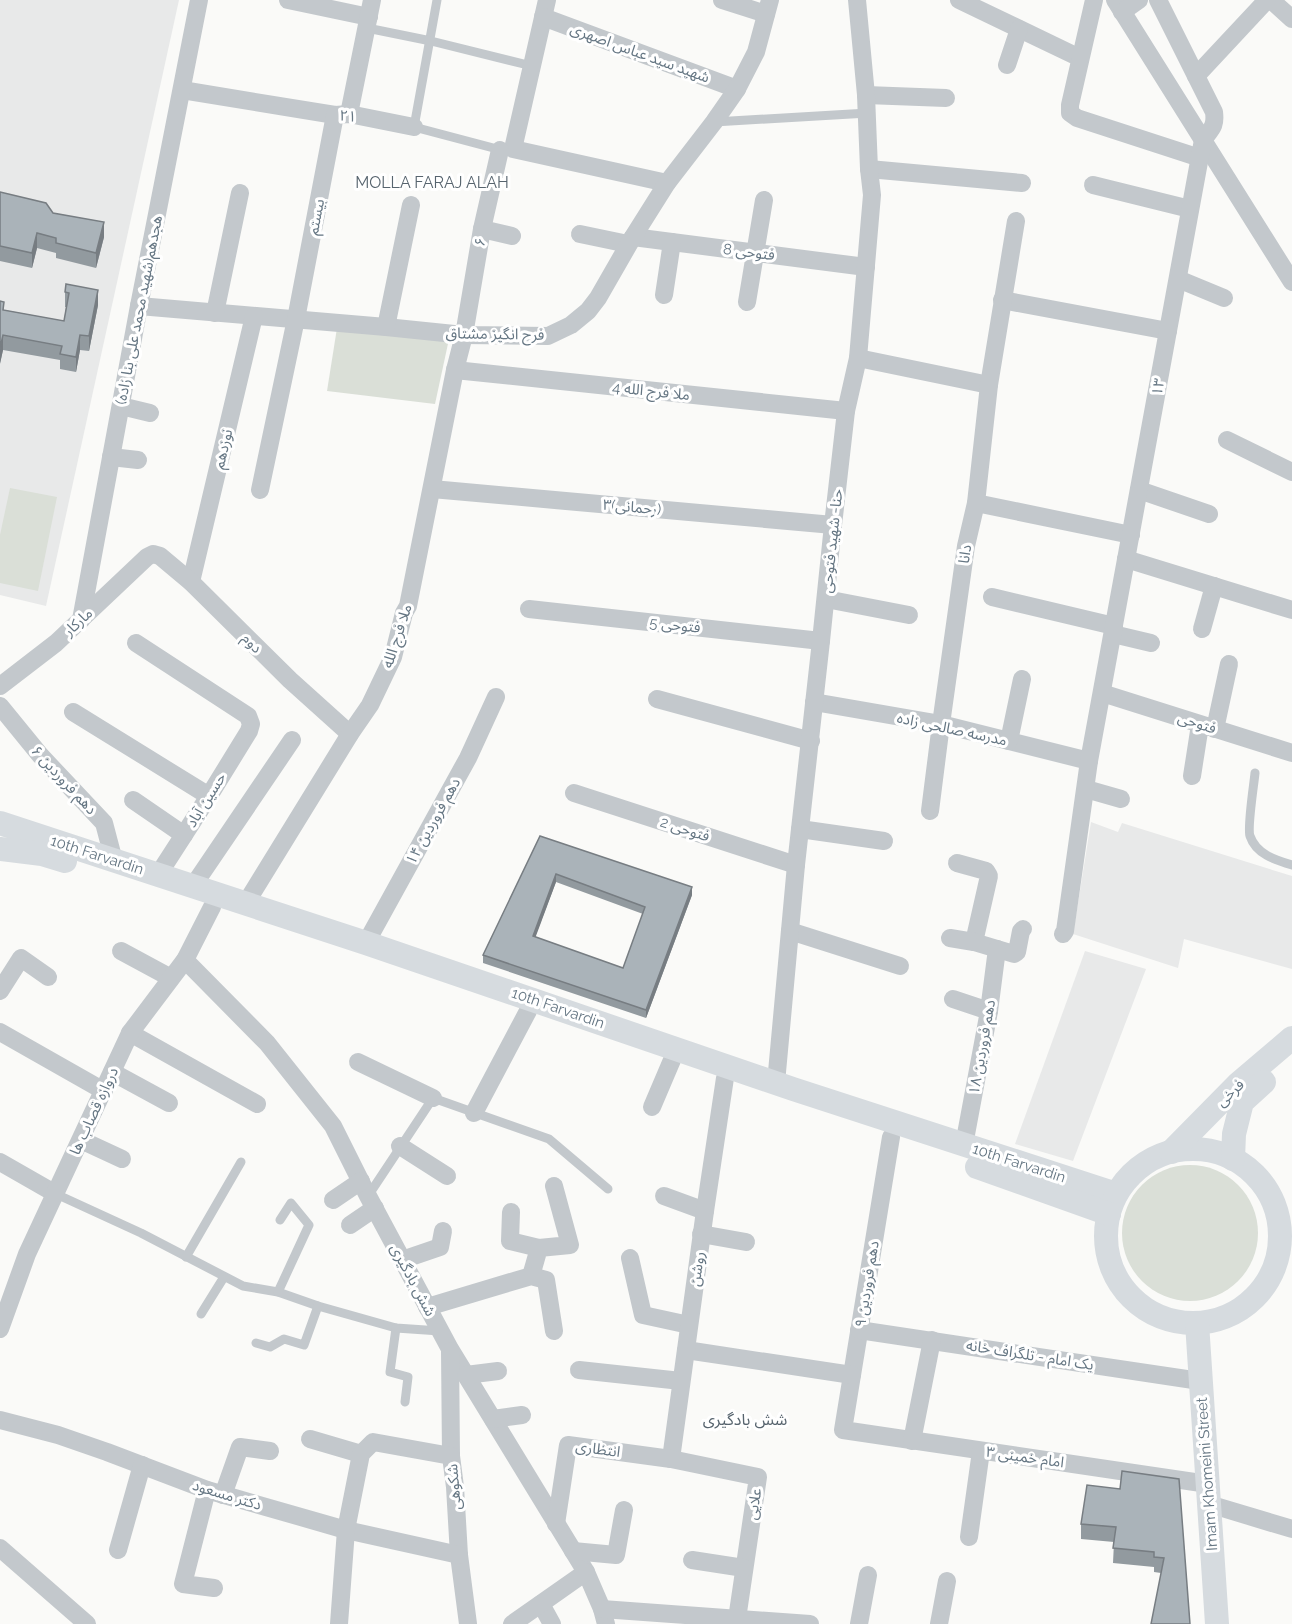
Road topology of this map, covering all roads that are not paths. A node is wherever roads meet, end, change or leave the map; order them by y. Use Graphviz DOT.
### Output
graph roads {
  1 [pos="199,0"];
  2 [pos="288,0"];
  3 [pos="438,0"];
  4 [pos="722,0"];
  5 [pos="857,0"];
  6 [pos="959,0"];
  7 [pos="1094,0"];
  8 [pos="1139,0"];
  9 [pos="1158,0"];
  10 [pos="1269,0"];
  11 [pos="1118,6"];
  12 [pos="768,7"];
  13 [pos="545,9"];
  14 [pos="369,15"];
  15 [pos="1292,19"];
  16 [pos="1019,29"];
  17 [pos="431,40"];
  18 [pos="1080,58"];
  19 [pos="1007,65"];
  20 [pos="532,66"];
  21 [pos="1196,76"];
  22 [pos="737,89"];
  23 [pos="182,90"];
  24 [pos="946,98"];
  25 [pos="867,104"];
  26 [pos="342,114"];
  27 [pos="714,122"];
  28 [pos="414,127"];
  29 [pos="1201,149"];
  30 [pos="506,150"];
  31 [pos="869,169"];
  32 [pos="667,183"];
  33 [pos="1022,183"];
  34 [pos="1093,185"];
  35 [pos="240,193"];
  36 [pos="764,200"];
  37 [pos="411,206"];
  38 [pos="1190,209"];
  39 [pos="1016,221"];
  40 [pos="482,229"];
  41 [pos="580,234"];
  42 [pos="512,236"];
  43 [pos="631,241"];
  44 [pos="672,242"];
  45 [pos="756,253"];
  46 [pos="866,267"];
  47 [pos="1178,279"];
  48 [pos="1292,282"];
  49 [pos="664,295"];
  50 [pos="1224,298"];
  51 [pos="1002,300"];
  52 [pos="747,302"];
  53 [pos="140,306"];
  54 [pos="216,313"];
  55 [pos="254,316"];
  56 [pos="296,319"];
  57 [pos="386,327"];
  58 [pos="1168,331"];
  59 [pos="464,335"];
  60 [pos="858,358"];
  61 [pos="455,370"];
  62 [pos="989,385"];
  63 [pos="121,406"];
  64 [pos="846,411"];
  65 [pos="150,413"];
  66 [pos="1227,440"];
  67 [pos="111,457"];
  68 [pos="138,460"];
  69 [pos="1292,472"];
  70 [pos="432,489"];
  71 [pos="260,490"];
  72 [pos="1139,490"];
  73 [pos="976,503"];
  74 [pos="1209,514"];
  75 [pos="832,525"];
  76 [pos="1131,535"];
  77 [pos="153,554"];
  78 [pos="1126,559"];
  79 [pos="191,582"];
  80 [pos="1214,586"];
  81 [pos="992,597"];
  82 [pos="826,599"];
  83 [pos="529,609"];
  84 [pos="1292,610"];
  85 [pos="909,615"];
  86 [pos="81,620"];
  87 [pos="1202,629"];
  88 [pos="1113,630"];
  89 [pos="821,641"];
  90 [pos="136,643"];
  91 [pos="1151,643"];
  92 [pos="1229,664"];
  93 [pos="1022,679"];
  94 [pos="0,686"];
  95 [pos="1102,693"];
  96 [pos="496,697"];
  97 [pos="657,699"];
  98 [pos="814,702"];
  99 [pos="0,706"];
  100 [pos="73,712"];
  101 [pos="941,724"];
  102 [pos="1208,727"];
  103 [pos="350,734"];
  104 [pos="292,740"];
  105 [pos="811,741"];
  106 [pos="1009,741"];
  107 [pos="1292,753"];
  108 [pos="1089,761"];
  109 [pos="1256,773"];
  110 [pos="1192,776"];
  111 [pos="1086,789"];
  112 [pos="574,793"];
  113 [pos="209,796"];
  114 [pos="1121,799"];
  115 [pos="133,800"];
  116 [pos="930,811"];
  117 [pos="0,823"];
  118 [pos="801,829"];
  119 [pos="184,835"];
  120 [pos="884,841"];
  121 [pos="0,849"];
  122 [pos="114,861"];
  123 [pos="957,863"];
  124 [pos="796,865"];
  125 [pos="1292,865"];
  126 [pos="158,875"];
  127 [pos="193,886"];
  128 [pos="246,903"];
  129 [pos="212,907"];
  130 [pos="1023,928"];
  131 [pos="790,931"];
  132 [pos="1063,934"];
  133 [pos="950,938"];
  134 [pos="974,942"];
  135 [pos="366,943"];
  136 [pos="997,949"];
  137 [pos="121,951"];
  138 [pos="185,960"];
  139 [pos="900,966"];
  140 [pos="48,977"];
  141 [pos="171,978"];
  142 [pos="0,991"];
  143 [pos="953,999"];
  144 [pos="528,1011"];
  145 [pos="989,1011"];
  146 [pos="0,1032"];
  147 [pos="130,1033"];
  148 [pos="1292,1038"];
  149 [pos="1292,1058"];
  150 [pos="672,1060"];
  151 [pos="358,1062"];
  152 [pos="112,1072"];
  153 [pos="725,1078"];
  154 [pos="776,1083"];
  155 [pos="104,1091"];
  156 [pos="433,1098"];
  157 [pos="169,1103"];
  158 [pos="257,1104"];
  159 [pos="652,1107"];
  160 [pos="474,1113"];
  161 [pos="891,1137"];
  162 [pos="81,1140"];
  163 [pos="964,1145"];
  164 [pos="400,1146"];
  165 [pos="1172,1152"];
  166 [pos="122,1159"];
  167 [pos="1233,1159"];
  168 [pos="0,1162"];
  169 [pos="240,1162"];
  170 [pos="447,1176"];
  171 [pos="554,1186"];
  172 [pos="608,1189"];
  173 [pos="56,1194"];
  174 [pos="368,1195"];
  175 [pos="664,1196"];
  176 [pos="333,1200"];
  177 [pos="1112,1204"];
  178 [pos="705,1211"];
  179 [pos="511,1212"];
  180 [pos="280,1220"];
  181 [pos="350,1225"];
  182 [pos="443,1231"];
  183 [pos="701,1234"];
  184 [pos="1286,1239"];
  185 [pos="746,1242"];
  186 [pos="539,1248"];
  187 [pos="186,1257"];
  188 [pos="630,1258"];
  189 [pos="402,1260"];
  190 [pos="531,1276"];
  191 [pos="224,1277"];
  192 [pos="278,1292"];
  193 [pos="318,1306"];
  194 [pos="427,1307"];
  195 [pos="201,1314"];
  196 [pos="1197,1323"];
  197 [pos="689,1325"];
  198 [pos="396,1328"];
  199 [pos="0,1329"];
  200 [pos="859,1330"];
  201 [pos="440,1331"];
  202 [pos="554,1331"];
  203 [pos="932,1340"];
  204 [pos="256,1343"];
  205 [pos="450,1349"];
  206 [pos="686,1350"];
  207 [pos="579,1370"];
  208 [pos="498,1371"];
  209 [pos="466,1375"];
  210 [pos="852,1375"];
  211 [pos="681,1381"];
  212 [pos="1200,1381"];
  213 [pos="405,1402"];
  214 [pos="522,1415"];
  215 [pos="493,1419"];
  216 [pos="0,1420"];
  217 [pos="843,1430"];
  218 [pos="310,1439"];
  219 [pos="912,1441"];
  220 [pos="270,1451"];
  221 [pos="981,1451"];
  222 [pos="361,1454"];
  223 [pos="451,1456"];
  224 [pos="671,1460"];
  225 [pos="142,1465"];
  226 [pos="215,1492"];
  227 [pos="1208,1494"];
  228 [pos="624,1510"];
  229 [pos="556,1524"];
  230 [pos="1292,1529"];
  231 [pos="346,1530"];
  232 [pos="969,1537"];
  233 [pos="0,1549"];
  234 [pos="118,1550"];
  235 [pos="573,1551"];
  236 [pos="459,1555"];
  237 [pos="692,1560"];
  238 [pos="744,1568"];
  239 [pos="586,1572"];
  240 [pos="868,1575"];
  241 [pos="947,1581"];
  242 [pos="214,1588"];
  243 [pos="541,1604"];
  244 [pos="604,1616"];
  245 [pos="737,1619"];
  246 [pos="756,1622"];
  247 [pos="87,1624"];
  248 [pos="339,1624"];
  249 [pos="468,1624"];
  250 [pos="512,1624"];
  251 [pos="552,1624"];
  252 [pos="810,1624"];
  253 [pos="859,1624"];
  254 [pos="939,1624"];
  255 [pos="1217,1624"];
  1 -- 23 [label="street, هجدهم(شهید محمد علی بنا زاده)"];
  2 -- 14 [label="street"];
  3 -- 17 [label="lane"];
  4 -- 12 [label="street"];
  5 -- 25 [label="street, حنا- شهید فتوحی"];
  6 -- 16 [label="street"];
  7 -- 18 [label="street"];
  8 -- 11 [label="street"];
  9 -- 21 [label="street"];
  10 -- 15 [label="street"];
  10 -- 21 [label="street"];
  11 -- 29 [label="street"];
  12 -- 22 [label="street, فرح انگیز مشتاق"];
  13 -- 20 [label="street, ۶"];
  13 -- 22 [label="street, شهید سید عباس اصهری"];
  14 -- 17 [label="lane"];
  14 -- 26 [label="street, بیستم"];
  16 -- 18 [label="street"];
  16 -- 19 [label="street"];
  17 -- 20 [label="lane"];
  17 -- 28 [label="lane"];
  18 -- 29 [label="street"];
  20 -- 30 [label="street, ۶"];
  21 -- 29 [label="street, ۱۳"];
  22 -- 27 [label="street, فرح انگیز مشتاق"];
  23 -- 26 [label="street, ۲۱"];
  23 -- 53 [label="street, هجدهم(شهید محمد علی بنا زاده)"];
  24 -- 25 [label="street"];
  25 -- 27 [label="lane"];
  25 -- 31 [label="street, حنا- شهید فتوحی"];
  26 -- 28 [label="street, ۲۱"];
  26 -- 56 [label="street, بیستم"];
  27 -- 32 [label="street, فرح انگیز مشتاق"];
  28 -- 30 [label="lane, ۲۱"];
  29 -- 38 [label="street, ۱۳"];
  29 -- 48 [label="street"];
  30 -- 32 [label="street"];
  30 -- 40 [label="street, ۶"];
  31 -- 33 [label="street"];
  31 -- 46 [label="street, حنا- شهید فتوحی"];
  32 -- 43 [label="street, فرح انگیز مشتاق"];
  34 -- 38 [label="street"];
  35 -- 54 [label="street"];
  36 -- 45 [label="street"];
  37 -- 57 [label="street"];
  38 -- 47 [label="street, ۱۳"];
  39 -- 51 [label="street, دانا"];
  40 -- 42 [label="street"];
  40 -- 59 [label="street, ۶"];
  41 -- 43 [label="street, فتوحی 8"];
  43 -- 44 [label="street, فتوحی 8"];
  43 -- 59 [label="street, فرح انگیز مشتاق"];
  44 -- 45 [label="street, فتوحی 8"];
  44 -- 49 [label="street"];
  45 -- 46 [label="street, فتوحی 8"];
  45 -- 52 [label="street"];
  46 -- 60 [label="street, حنا- شهید فتوحی"];
  47 -- 50 [label="street"];
  47 -- 58 [label="street, ۱۳"];
  51 -- 58 [label="street"];
  51 -- 62 [label="street, دانا"];
  53 -- 54 [label="street, فرح انگیز مشتاق"];
  53 -- 63 [label="street, هجدهم(شهید محمد علی بنا زاده)"];
  54 -- 55 [label="street, فرح انگیز مشتاق"];
  55 -- 56 [label="street, فرح انگیز مشتاق"];
  55 -- 79 [label="street, نوزدهم"];
  56 -- 57 [label="street, فرح انگیز مشتاق"];
  56 -- 71 [label="street, بیستم"];
  57 -- 59 [label="street, فرح انگیز مشتاق"];
  58 -- 72 [label="street, ۱۳"];
  59 -- 61 [label="street, ملا فرج الله"];
  60 -- 62 [label="street"];
  60 -- 64 [label="street, حنا- شهید فتوحی"];
  61 -- 64 [label="street, 4 ملا فرج الله"];
  61 -- 70 [label="street, ملا فرج الله"];
  62 -- 73 [label="street, دانا"];
  63 -- 65 [label="street"];
  63 -- 67 [label="street, هجدهم(شهید محمد علی بنا زاده)"];
  64 -- 75 [label="street, حنا- شهید فتوحی"];
  66 -- 69 [label="street"];
  67 -- 68 [label="street"];
  67 -- 86 [label="street, هجدهم(شهید محمد علی بنا زاده)"];
  70 -- 75 [label="street, ۳(رحمانی)"];
  70 -- 103 [label="street, ملا فرج الله"];
  72 -- 74 [label="street"];
  72 -- 76 [label="street, ۱۳"];
  73 -- 76 [label="street"];
  73 -- 101 [label="street, دانا"];
  75 -- 82 [label="street, حنا- شهید فتوحی"];
  76 -- 78 [label="street, ۱۳"];
  77 -- 79 [label="street, دوم"];
  77 -- 86 [label="street, مارکار"];
  78 -- 80 [label="street"];
  78 -- 88 [label="street, ۱۳"];
  79 -- 103 [label="street, دوم"];
  80 -- 84 [label="street"];
  80 -- 87 [label="street"];
  81 -- 88 [label="street"];
  82 -- 85 [label="street"];
  82 -- 89 [label="street, حنا- شهید فتوحی"];
  83 -- 89 [label="street, فتوحی 5"];
  86 -- 94 [label="street, مارکار"];
  88 -- 91 [label="street"];
  88 -- 95 [label="street, ۱۳"];
  89 -- 98 [label="street, حنا- شهید فتوحی"];
  90 -- 113 [label="street, حسین آباد"];
  92 -- 102 [label="street"];
  93 -- 106 [label="street"];
  95 -- 102 [label="street, فتوحی"];
  95 -- 108 [label="street, ۱۳"];
  96 -- 135 [label="street, دهم فروردین ۱۴"];
  97 -- 105 [label="street"];
  98 -- 101 [label="street, مدرسه صالحی زاده"];
  98 -- 105 [label="street, حنا- شهید فتوحی"];
  99 -- 122 [label="street, دهم فروردین ۶"];
  100 -- 113 [label="street"];
  101 -- 106 [label="street, مدرسه صالحی زاده"];
  101 -- 116 [label="street, دانا"];
  102 -- 107 [label="street, فتوحی"];
  102 -- 110 [label="street"];
  103 -- 128 [label="street, ملا فرج الله"];
  104 -- 127 [label="street"];
  105 -- 118 [label="street, حنا- شهید فتوحی"];
  106 -- 108 [label="street, مدرسه صالحی زاده"];
  108 -- 111 [label="street, ۱۳"];
  109 -- 125 [label="lane"];
  111 -- 114 [label="street"];
  111 -- 132 [label="street, ۱۳"];
  112 -- 124 [label="street, فتوحی 2"];
  113 -- 119 [label="street, حسین آباد"];
  115 -- 119 [label="street"];
  117 -- 122 [label="main road, 10th Farvardin"];
  118 -- 120 [label="street"];
  118 -- 124 [label="street, حنا- شهید فتوحی"];
  119 -- 126 [label="street, حسین آباد"];
  121 -- 129 [label="main road, 10th Farvardin"];
  122 -- 126 [label="main road, 10th Farvardin"];
  123 -- 134 [label="street"];
  124 -- 131 [label="street, حنا- شهید فتوحی"];
  126 -- 127 [label="main road, 10th Farvardin"];
  127 -- 128 [label="main road, 10th Farvardin"];
  128 -- 135 [label="main road, 10th Farvardin"];
  129 -- 138 [label="street, دروازه قصاب ها"];
  129 -- 144 [label="main road, 10th Farvardin"];
  130 -- 136 [label="street"];
  131 -- 139 [label="street"];
  131 -- 154 [label="street, حنا- شهید فتوحی"];
  133 -- 134 [label="street"];
  134 -- 136 [label="street"];
  135 -- 154 [label="main road, 10th Farvardin"];
  136 -- 145 [label="street, دهم فروردین ۱۸"];
  137 -- 141 [label="street"];
  138 -- 141 [label="street, دروازه قصاب ها"];
  138 -- 174 [label="street, شش بادگیری"];
  140 -- 142 [label="street"];
  141 -- 147 [label="street, دروازه قصاب ها"];
  143 -- 145 [label="street"];
  144 -- 150 [label="main road, 10th Farvardin"];
  144 -- 160 [label="street"];
  145 -- 163 [label="street, دهم فروردین ۱۸"];
  146 -- 155 [label="street"];
  147 -- 152 [label="street, دروازه قصاب ها"];
  147 -- 158 [label="street"];
  148 -- 165 [label="main road, فرخی"];
  149 -- 167 [label="main road, فرخی"];
  150 -- 153 [label="main road, 10th Farvardin"];
  150 -- 159 [label="street"];
  151 -- 156 [label="street"];
  152 -- 155 [label="street, دروازه قصاب ها"];
  152 -- 157 [label="street"];
  153 -- 161 [label="main road, 10th Farvardin"];
  153 -- 178 [label="street, روشن"];
  154 -- 163 [label="main road, 10th Farvardin"];
  155 -- 162 [label="street, دروازه قصاب ها"];
  156 -- 160 [label="lane"];
  156 -- 164 [label="lane"];
  160 -- 172 [label="lane"];
  161 -- 177 [label="main road, 10th Farvardin"];
  161 -- 200 [label="street, دهم فروردین ۹"];
  162 -- 166 [label="street"];
  162 -- 173 [label="street, دروازه قصاب ها"];
  163 -- 177 [label="main road, 10th Farvardin"];
  164 -- 170 [label="street"];
  164 -- 174 [label="lane"];
  165 -- 167 [label="main road"];
  165 -- 177 [label="main road"];
  167 -- 184 [label="main road"];
  168 -- 173 [label="street"];
  169 -- 187 [label="lane"];
  171 -- 186 [label="street"];
  173 -- 187 [label="lane"];
  173 -- 199 [label="street, دروازه قصاب ها"];
  174 -- 176 [label="street"];
  174 -- 181 [label="street"];
  174 -- 189 [label="street, شش بادگیری"];
  175 -- 178 [label="street"];
  177 -- 196 [label="main road"];
  178 -- 183 [label="street, روشن"];
  179 -- 186 [label="street"];
  180 -- 192 [label="lane"];
  182 -- 189 [label="street"];
  183 -- 185 [label="street"];
  183 -- 197 [label="street, روشن"];
  184 -- 196 [label="main road"];
  186 -- 190 [label="street"];
  187 -- 191 [label="lane"];
  188 -- 197 [label="street"];
  189 -- 194 [label="street, شش بادگیری"];
  190 -- 194 [label="street"];
  190 -- 202 [label="street"];
  191 -- 192 [label="lane"];
  191 -- 195 [label="lane"];
  192 -- 193 [label="lane"];
  193 -- 198 [label="lane"];
  193 -- 204 [label="lane"];
  194 -- 201 [label="street, شش بادگیری"];
  196 -- 212 [label="main road, Imam Khomeini Street"];
  197 -- 206 [label="street, روشن"];
  198 -- 201 [label="lane"];
  198 -- 213 [label="lane"];
  200 -- 203 [label="street, یک امام - تلگراف خانه"];
  200 -- 210 [label="street, دهم فروردین ۹"];
  201 -- 205 [label="street, شش بادگیری"];
  203 -- 212 [label="street, یک امام - تلگراف خانه"];
  203 -- 219 [label="street"];
  205 -- 209 [label="street, شش بادگیری"];
  205 -- 223 [label="street, شکوهی"];
  206 -- 210 [label="street"];
  206 -- 211 [label="street, روشن"];
  207 -- 211 [label="street"];
  208 -- 209 [label="street"];
  209 -- 215 [label="street, شش بادگیری"];
  210 -- 217 [label="street, دهم فروردین ۹"];
  211 -- 224 [label="street, روشن"];
  212 -- 227 [label="main road, Imam Khomeini Street"];
  214 -- 215 [label="street"];
  215 -- 229 [label="street, شش بادگیری"];
  216 -- 225 [label="street, دکتر مسعود"];
  217 -- 219 [label="street, امام خمینی ۳"];
  218 -- 222 [label="street"];
  219 -- 221 [label="street, امام خمینی ۳"];
  220 -- 226 [label="street"];
  221 -- 227 [label="street, امام خمینی ۳"];
  221 -- 232 [label="street"];
  222 -- 223 [label="street"];
  222 -- 231 [label="street"];
  223 -- 236 [label="street, شکوهی"];
  224 -- 229 [label="street, انتظاری"];
  224 -- 238 [label="street, علایی"];
  225 -- 226 [label="street, دکتر مسعود"];
  225 -- 234 [label="street"];
  226 -- 231 [label="street, دکتر مسعود"];
  226 -- 242 [label="street"];
  227 -- 230 [label="street, امام خمینی ۳"];
  227 -- 255 [label="main road, Imam Khomeini Street"];
  228 -- 235 [label="street"];
  229 -- 235 [label="street, شش بادگیری"];
  231 -- 236 [label="street, دکتر مسعود"];
  231 -- 248 [label="street"];
  233 -- 247 [label="street"];
  235 -- 239 [label="street, شش بادگیری"];
  236 -- 249 [label="street, شکوهی"];
  237 -- 238 [label="street"];
  238 -- 245 [label="street, علایی"];
  239 -- 243 [label="street"];
  239 -- 244 [label="street, شش بادگیری"];
  240 -- 253 [label="street"];
  241 -- 254 [label="street"];
  243 -- 250 [label="street"];
  243 -- 251 [label="street"];
  244 -- 245 [label="street"];
  245 -- 246 [label="street"];
  246 -- 252 [label="street"];
}
